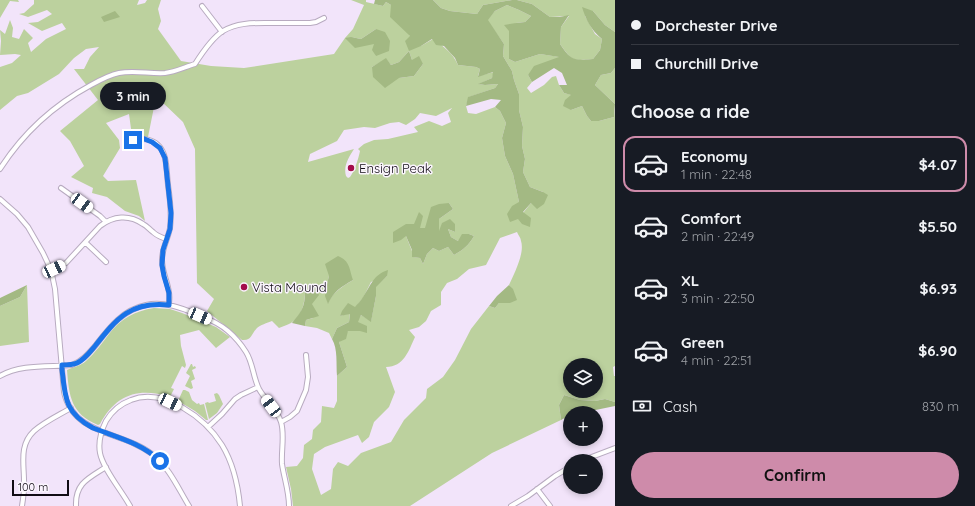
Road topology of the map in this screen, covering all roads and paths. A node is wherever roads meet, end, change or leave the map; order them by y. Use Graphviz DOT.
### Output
graph roads {
  1 [pos="202,6"];
  2 [pos="324,18"];
  3 [pos="222,32"];
  4 [pos="126,142"];
  5 [pos="0,169"];
  6 [pos="61,188"];
  7 [pos="1,200"];
  8 [pos="106,222"];
  9 [pos="166,239"];
  10 [pos="86,243"];
  11 [pos="106,262"];
  12 [pos="50,270"];
  13 [pos="169,305"];
  14 [pos="306,355"];
  15 [pos="62,365"];
  16 [pos="0,376"];
  17 [pos="258,387"];
  18 [pos="71,408"];
  19 [pos="281,422"];
  20 [pos="208,427"];
  21 [pos="101,431"];
  22 [pos="615,448"];
  23 [pos="599,454"];
  24 [pos="106,467"];
  25 [pos="563,471"];
  26 [pos="537,489"];
  27 [pos="22,506"];
  28 [pos="76,506"];
  29 [pos="130,506"];
  30 [pos="189,506"];
  31 [pos="240,506"];
  32 [pos="289,506"];
  33 [pos="511,506"];
  34 [pos="550,506"];
  1 -- 3 [label="street"];
  2 -- 3 [label="street"];
  3 -- 5 [label="street"];
  4 -- 9 [label="street"];
  6 -- 8 [label="street"];
  7 -- 12 [label="street"];
  8 -- 9 [label="street"];
  8 -- 10 [label="street"];
  9 -- 13 [label="street"];
  10 -- 11 [label="street"];
  10 -- 12 [label="street"];
  12 -- 15 [label="street"];
  13 -- 15 [label="street"];
  13 -- 17 [label="street"];
  14 -- 19 [label="street"];
  15 -- 16 [label="street"];
  15 -- 18 [label="street"];
  17 -- 19 [label="street"];
  17 -- 20 [label="street"];
  18 -- 21 [label="street"];
  18 -- 27 [label="street"];
  19 -- 32 [label="street"];
  20 -- 21 [label="street"];
  20 -- 31 [label="street"];
  21 -- 24 [label="street"];
  21 -- 30 [label="street"];
  22 -- 23 [label="street"];
  24 -- 28 [label="street"];
  24 -- 29 [label="street"];
  25 -- 26 [label="street"];
  26 -- 33 [label="street"];
  26 -- 34 [label="street"];
}
